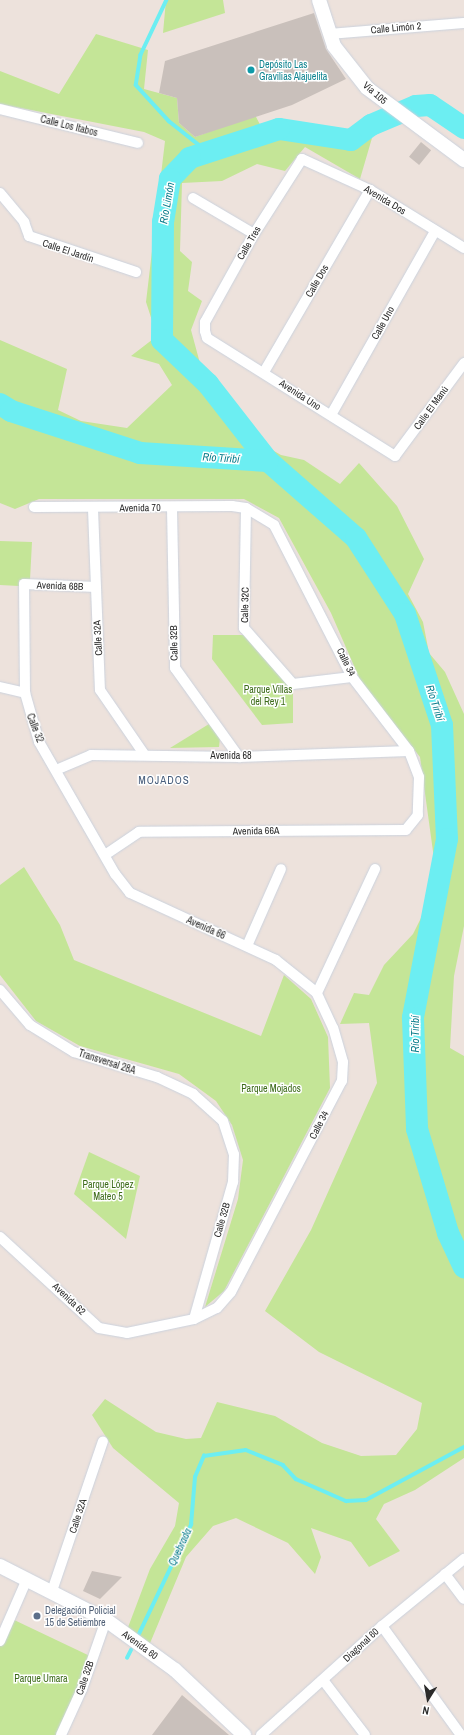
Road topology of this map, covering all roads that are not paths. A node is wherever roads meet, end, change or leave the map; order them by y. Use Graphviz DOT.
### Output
graph roads {
  1 [pos="319,0"];
  2 [pos="464,23"];
  3 [pos="329,34"];
  4 [pos="0,109"];
  5 [pos="138,143"];
  6 [pos="302,159"];
  7 [pos="464,160"];
  8 [pos="370,190"];
  9 [pos="0,193"];
  10 [pos="193,198"];
  11 [pos="435,231"];
  12 [pos="254,234"];
  13 [pos="464,248"];
  14 [pos="136,272"];
  15 [pos="205,331"];
  16 [pos="464,363"];
  17 [pos="264,372"];
  18 [pos="331,415"];
  19 [pos="398,454"];
  20 [pos="34,507"];
  21 [pos="172,508"];
  22 [pos="246,508"];
  23 [pos="93,509"];
  24 [pos="24,584"];
  25 [pos="96,587"];
  26 [pos="352,677"];
  27 [pos="0,687"];
  28 [pos="25,693"];
  29 [pos="409,751"];
  30 [pos="144,754"];
  31 [pos="239,757"];
  32 [pos="56,770"];
  33 [pos="412,826"];
  34 [pos="106,854"];
  35 [pos="281,869"];
  36 [pos="375,869"];
  37 [pos="247,946"];
  38 [pos="0,990"];
  39 [pos="316,993"];
  40 [pos="223,1121"];
  41 [pos="0,1237"];
  42 [pos="194,1319"];
  43 [pos="150,1329"];
  44 [pos="103,1441"];
  45 [pos="464,1558"];
  46 [pos="0,1566"];
  47 [pos="445,1574"];
  48 [pos="27,1579"];
  49 [pos="52,1591"];
  50 [pos="464,1599"];
  51 [pos="106,1620"];
  52 [pos="382,1626"];
  53 [pos="0,1641"];
  54 [pos="323,1680"];
  55 [pos="60,1735"];
  56 [pos="244,1735"];
  57 [pos="261,1735"];
  58 [pos="365,1735"];
  59 [pos="461,1735"];
  1 -- 3 [label="street, Vía 105"];
  2 -- 3 [label="street, Calle Limón 2"];
  3 -- 7 [label="street, Vía 105"];
  4 -- 5 [label="street, Calle Los Itabos"];
  6 -- 8 [label="street, Avenida Dos"];
  6 -- 12 [label="street, Calle Tres"];
  8 -- 11 [label="street, Avenida Dos"];
  8 -- 17 [label="street, Calle Dos"];
  9 -- 14 [label="street, Calle El Jardín"];
  10 -- 12 [label="street"];
  11 -- 13 [label="street, Avenida Dos"];
  11 -- 18 [label="street, Calle Uno"];
  12 -- 15 [label="street, Calle Tres"];
  15 -- 17 [label="street, Avenida Uno"];
  16 -- 19 [label="street, Calle El Manú"];
  17 -- 18 [label="street, Avenida Uno"];
  18 -- 19 [label="street, Avenida Uno"];
  20 -- 23 [label="street, Avenida 70"];
  21 -- 22 [label="street, Avenida 70"];
  21 -- 23 [label="street, Avenida 70"];
  21 -- 31 [label="street, Calle 32B"];
  22 -- 26 [label="street, Calle 34"];
  22 -- 26 [label="street, Calle 32C"];
  23 -- 25 [label="street, Calle 32A"];
  24 -- 25 [label="street, Avenida 68B"];
  24 -- 28 [label="street, Calle 32"];
  25 -- 30 [label="street, Calle 32A"];
  26 -- 29 [label="street, Calle 34"];
  27 -- 28 [label="street"];
  28 -- 32 [label="street, Calle 32"];
  29 -- 31 [label="street, Avenida 68"];
  29 -- 33 [label="street, Calle 34"];
  30 -- 31 [label="street, Avenida 68"];
  30 -- 32 [label="street, Avenida 68"];
  32 -- 34 [label="street, Calle 32"];
  33 -- 34 [label="street, Avenida 66A"];
  34 -- 37 [label="street, Avenida 66"];
  35 -- 37 [label="street"];
  36 -- 39 [label="street"];
  37 -- 39 [label="street, Avenida 66"];
  38 -- 40 [label="street, Transversal 28A"];
  39 -- 42 [label="street, Calle 34"];
  40 -- 42 [label="street, Calle 32B"];
  41 -- 43 [label="street, Avenida 62"];
  42 -- 43 [label="street, Calle 34"];
  44 -- 49 [label="street, Calle 32A"];
  45 -- 47 [label="street, Diagonal 60"];
  46 -- 48 [label="street, Avenida 60"];
  47 -- 50 [label="street"];
  47 -- 52 [label="street, Diagonal 60"];
  48 -- 49 [label="street, Avenida 60"];
  48 -- 53 [label="street"];
  49 -- 51 [label="street, Avenida 60"];
  51 -- 55 [label="street, Calle 32B"];
  51 -- 56 [label="street, Avenida 60"];
  52 -- 54 [label="street, Diagonal 60"];
  52 -- 59 [label="street"];
  54 -- 57 [label="street, Diagonal 60"];
  54 -- 58 [label="street"];
}
